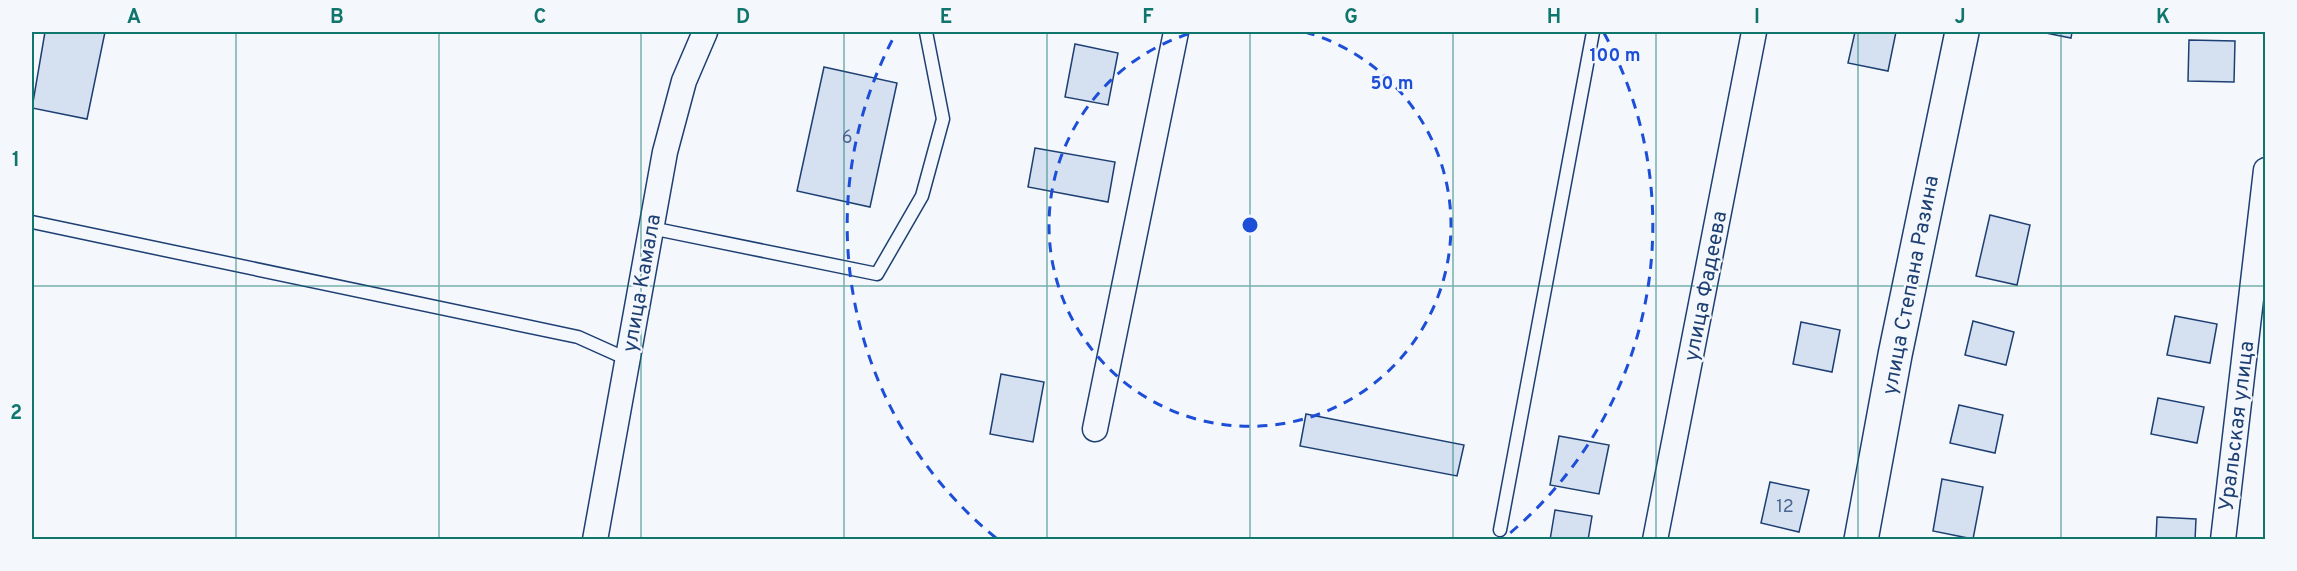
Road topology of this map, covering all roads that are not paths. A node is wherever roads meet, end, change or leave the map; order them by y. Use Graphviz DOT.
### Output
graph roads {
  1 [pos="705,32"];
  2 [pos="926,32"];
  3 [pos="1176,32"];
  4 [pos="1593,32"];
  5 [pos="1755,32"];
  6 [pos="1962,32"];
  7 [pos="2265,170"];
  8 [pos="32,222"];
  9 [pos="651,228"];
  10 [pos="627,359"];
  11 [pos="1095,429"];
  12 [pos="1500,530"];
  13 [pos="595,540"];
  14 [pos="1655,540"];
  15 [pos="1861,540"];
  16 [pos="2223,540"];
  1 -- 9 [label="street, улица Камала"];
  2 -- 9 [label="lane"];
  3 -- 11 [label="street"];
  4 -- 12 [label="lane"];
  5 -- 14 [label="street, улица Фадеева"];
  6 -- 15 [label="street, улица Степана Разина"];
  7 -- 16 [label="street, Уральская улица"];
  8 -- 10 [label="lane"];
  9 -- 10 [label="street, улица Камала"];
  10 -- 13 [label="street, улица Камала"];
}
